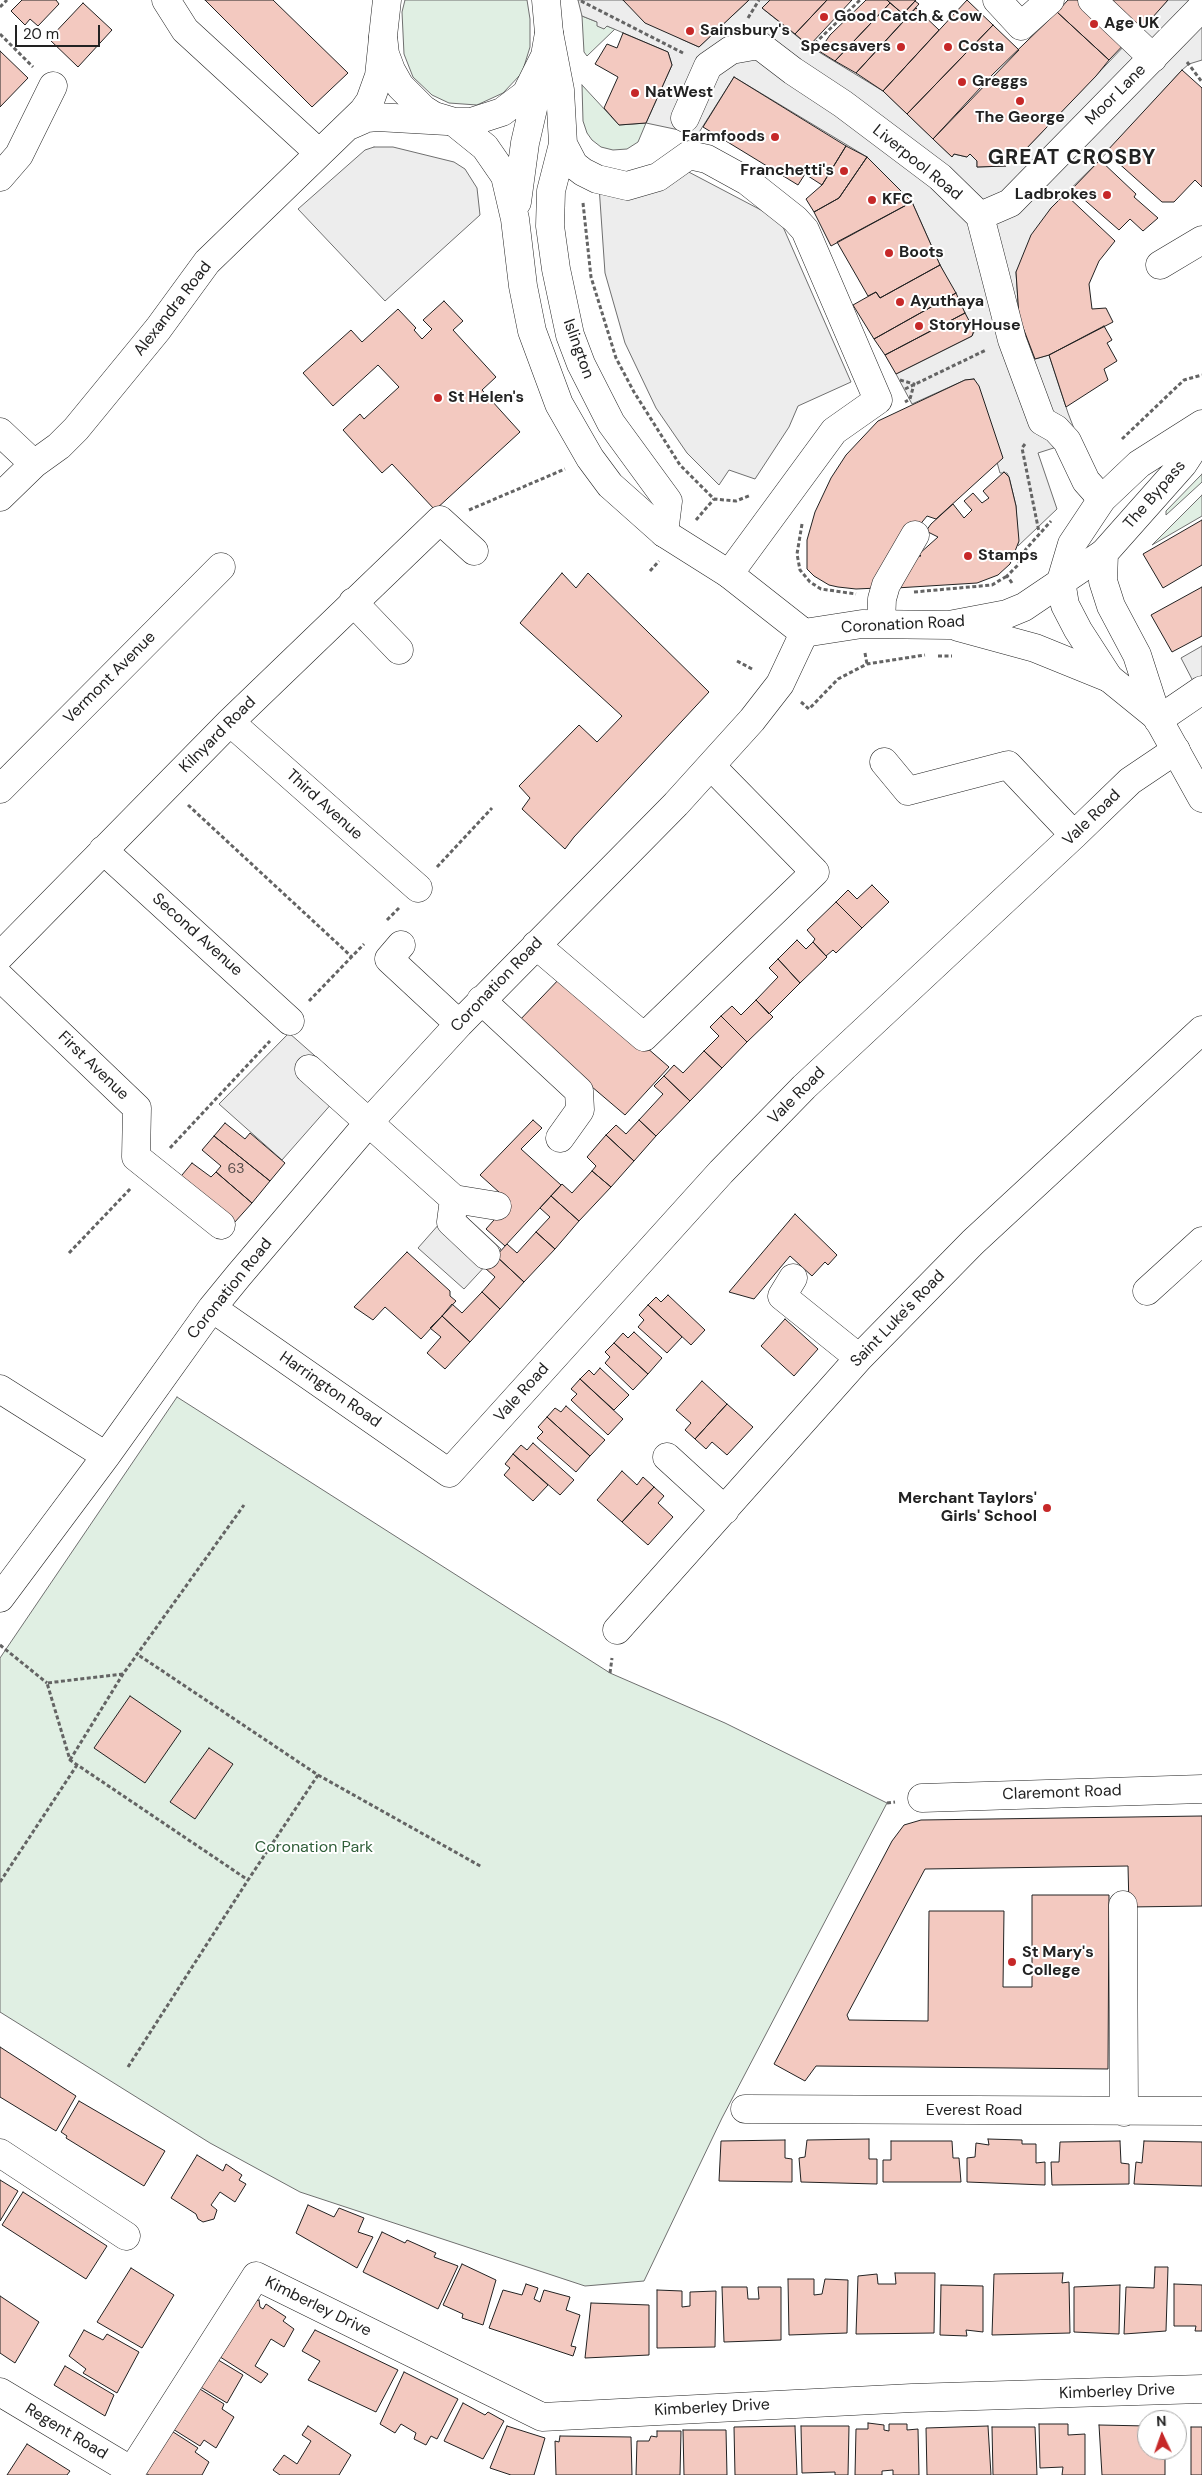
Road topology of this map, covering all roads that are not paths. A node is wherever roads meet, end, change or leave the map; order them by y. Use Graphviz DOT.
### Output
graph roads {
  1 [pos="166,0"];
  2 [pos="546,0"];
  3 [pos="997,0"];
  4 [pos="1050,0"];
  5 [pos="1092,0"];
  6 [pos="1202,6"];
  7 [pos="384,14"];
  8 [pos="547,45"];
  9 [pos="1153,58"];
  10 [pos="53,86"];
  11 [pos="686,118"];
  12 [pos="451,121"];
  13 [pos="351,125"];
  14 [pos="563,144"];
  15 [pos="319,153"];
  16 [pos="0,178"];
  17 [pos="980,216"];
  18 [pos="515,219"];
  19 [pos="1202,240"];
  20 [pos="1160,265"];
  21 [pos="1202,424"];
  22 [pos="0,432"];
  23 [pos="1202,435"];
  24 [pos="34,464"];
  25 [pos="0,497"];
  26 [pos="1102,499"];
  27 [pos="664,533"];
  28 [pos="915,535"];
  29 [pos="474,551"];
  30 [pos="1104,552"];
  31 [pos="221,567"];
  32 [pos="729,574"];
  33 [pos="1061,581"];
  34 [pos="353,602"];
  35 [pos="881,623"];
  36 [pos="949,625"];
  37 [pos="804,633"];
  38 [pos="398,650"];
  39 [pos="1109,678"];
  40 [pos="1202,690"];
  41 [pos="1157,719"];
  42 [pos="230,722"];
  43 [pos="1176,750"];
  44 [pos="884,762"];
  45 [pos="712,766"];
  46 [pos="0,790"];
  47 [pos="1202,798"];
  48 [pos="1074,835"];
  49 [pos="103,850"];
  50 [pos="418,888"];
  51 [pos="536,944"];
  52 [pos="401,945"];
  53 [pos="0,956"];
  54 [pos="0,977"];
  55 [pos="481,1000"];
  56 [pos="290,1021"];
  57 [pos="459,1024"];
  58 [pos="1202,1030"];
  59 [pos="309,1069"];
  60 [pos="370,1121"];
  61 [pos="560,1138"];
  62 [pos="454,1199"];
  63 [pos="497,1206"];
  64 [pos="220,1225"];
  65 [pos="1202,1241"];
  66 [pos="486,1255"];
  67 [pos="793,1278"];
  68 [pos="1147,1291"];
  69 [pos="212,1308"];
  70 [pos="859,1358"];
  71 [pos="0,1389"];
  72 [pos="106,1456"];
  73 [pos="667,1457"];
  74 [pos="449,1473"];
  75 [pos="725,1510"];
  76 [pos="0,1598"];
  77 [pos="617,1630"];
  78 [pos="1202,1789"];
  79 [pos="922,1798"];
  80 [pos="1123,1905"];
  81 [pos="746,2109"];
  82 [pos="1202,2111"];
  83 [pos="1124,2112"];
  84 [pos="0,2153"];
  85 [pos="126,2236"];
  86 [pos="1202,2389"];
  87 [pos="0,2392"];
  88 [pos="131,2473"];
  1 -- 15 [label="main road"];
  2 -- 8 [label="main road"];
  3 -- 4 [label="main road"];
  5 -- 9 [label="main road"];
  6 -- 9 [label="main road, Moor Lane"];
  7 -- 12 [label="main road"];
  7 -- 13 [label="main road, Alexandra Road"];
  8 -- 12 [label="main road, Alexandra Road"];
  8 -- 14 [label="main road"];
  8 -- 18 [label="main road"];
  9 -- 17 [label="main road, Moor Lane"];
  10 -- 16 [label="main road"];
  11 -- 17 [label="main road, Liverpool Road"];
  12 -- 13 [label="main road, Alexandra Road"];
  12 -- 18 [label="main road"];
  13 -- 15 [label="main road, Alexandra Road"];
  14 -- 27 [label="main road, Islington"];
  14 -- 32 [label="main road"];
  15 -- 24 [label="main road, Alexandra Road"];
  17 -- 26 [label="main road"];
  18 -- 27 [label="main road"];
  19 -- 20 [label="main road"];
  21 -- 26 [label="main road, The Bypass"];
  22 -- 24 [label="main road"];
  23 -- 30 [label="main road, The Bypass"];
  24 -- 25 [label="main road, Alexandra Road"];
  26 -- 33 [label="main road, The Bypass"];
  27 -- 32 [label="main road"];
  28 -- 35 [label="main road"];
  29 -- 34 [label="main road, Kilnyard Road"];
  30 -- 33 [label="main road, Coronation Road"];
  30 -- 41 [label="main road"];
  31 -- 46 [label="main road, Vermont Avenue"];
  32 -- 37 [label="main road"];
  33 -- 36 [label="main road, Coronation Road"];
  33 -- 39 [label="main road"];
  34 -- 38 [label="main road"];
  34 -- 42 [label="main road, Kilnyard Road"];
  35 -- 36 [label="main road, Coronation Road"];
  35 -- 37 [label="main road, Coronation Road"];
  36 -- 39 [label="main road"];
  37 -- 45 [label="main road, Coronation Road"];
  39 -- 41 [label="main road"];
  40 -- 41 [label="main road"];
  41 -- 43 [label="main road"];
  42 -- 49 [label="main road, Kilnyard Road"];
  42 -- 50 [label="main road, Third Avenue"];
  43 -- 47 [label="main road"];
  43 -- 48 [label="main road, Vale Road"];
  44 -- 48 [label="main road"];
  45 -- 51 [label="main road, Coronation Road"];
  45 -- 51 [label="main road"];
  48 -- 74 [label="main road, Vale Road"];
  49 -- 53 [label="main road, Kilnyard Road"];
  49 -- 56 [label="main road, Second Avenue"];
  51 -- 55 [label="main road, Coronation Road"];
  52 -- 57 [label="main road"];
  54 -- 64 [label="main road, First Avenue"];
  55 -- 57 [label="main road, Coronation Road"];
  55 -- 61 [label="main road"];
  57 -- 60 [label="main road, Coronation Road"];
  58 -- 70 [label="main road, Saint Luke's Road"];
  59 -- 60 [label="main road"];
  60 -- 62 [label="main road"];
  60 -- 69 [label="main road, Coronation Road"];
  62 -- 63 [label="main road"];
  62 -- 66 [label="main road"];
  65 -- 68 [label="main road"];
  67 -- 70 [label="main road"];
  69 -- 72 [label="main road, Coronation Road"];
  69 -- 74 [label="main road, Harrington Road"];
  70 -- 75 [label="main road, Saint Luke's Road"];
  71 -- 72 [label="main road"];
  72 -- 76 [label="main road, Coronation Road"];
  73 -- 75 [label="main road"];
  75 -- 77 [label="main road, Saint Luke's Road"];
  78 -- 79 [label="main road, Claremont Road"];
  80 -- 83 [label="main road"];
  81 -- 83 [label="main road, Everest Road"];
  82 -- 83 [label="main road, Everest Road"];
  84 -- 85 [label="main road"];
  86 -- 88 [label="main road, Kimberley Drive"];
  87 -- 88 [label="main road, Regent Road"];
}
